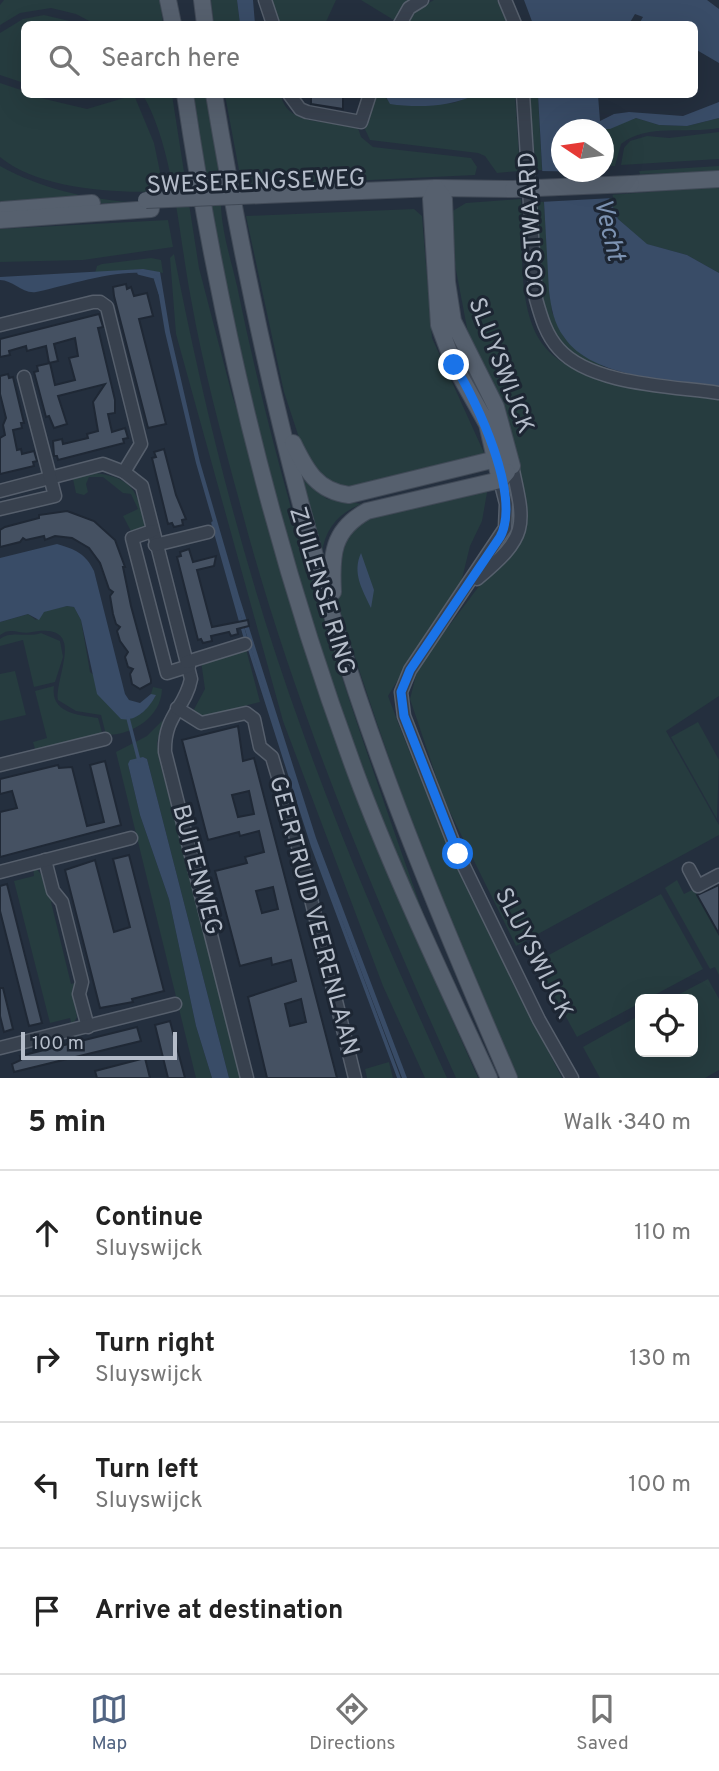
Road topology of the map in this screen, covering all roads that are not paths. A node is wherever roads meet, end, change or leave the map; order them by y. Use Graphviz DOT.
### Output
graph roads {
  1 [pos="168,0"];
  2 [pos="174,0"];
  3 [pos="202,0"];
  4 [pos="265,0"];
  5 [pos="422,0"];
  6 [pos="505,0"];
  7 [pos="173,21"];
  8 [pos="174,21"];
  9 [pos="205,21"];
  10 [pos="272,21"];
  11 [pos="402,21"];
  12 [pos="514,21"];
  13 [pos="186,98"];
  14 [pos="215,98"];
  15 [pos="292,98"];
  16 [pos="369,98"];
  17 [pos="523,98"];
  18 [pos="719,179"];
  19 [pos="437,195"];
  20 [pos="149,204"];
  21 [pos="0,210"];
  22 [pos="0,220"];
  23 [pos="0,325"];
  24 [pos="24,377"];
  25 [pos="268,379"];
  26 [pos="719,393"];
  27 [pos="495,459"];
  28 [pos="512,466"];
  29 [pos="124,472"];
  30 [pos="50,478"];
  31 [pos="500,480"];
  32 [pos="0,491"];
  33 [pos="0,509"];
  34 [pos="152,531"];
  35 [pos="208,532"];
  36 [pos="155,545"];
  37 [pos="468,586"];
  38 [pos="335,626"];
  39 [pos="246,644"];
  40 [pos="188,664"];
  41 [pos="177,708"];
  42 [pos="105,739"];
  43 [pos="0,765"];
  44 [pos="131,838"];
  45 [pos="46,860"];
  46 [pos="689,869"];
  47 [pos="0,872"];
  48 [pos="719,875"];
  49 [pos="175,1004"];
  50 [pos="88,1027"];
  51 [pos="0,1048"];
  52 [pos="247,1078"];
  53 [pos="355,1078"];
  54 [pos="489,1078"];
  55 [pos="509,1078"];
  56 [pos="572,1078"];
  1 -- 7 [label="main road"];
  2 -- 8 [label="main road"];
  3 -- 9 [label="main road"];
  4 -- 10 [label="street"];
  5 -- 11 [label="street"];
  6 -- 12 [label="street"];
  13 -- 54 [label="main road, ZUILENSE RING"];
  14 -- 25 [label="main road, ZUILENSE RING"];
  15 -- 16 [label="street"];
  17 -- 26 [label="street, OOSTWAARD"];
  18 -- 19 [label="main road, SWESERENGSEWEG, bridge"];
  19 -- 20 [label="main road, SWESERENGSEWEG"];
  19 -- 27 [label="main road, SLUYSWIJCK"];
  19 -- 28 [label="main road, SLUYSWIJCK"];
  20 -- 21 [label="main road, SWESERENGSEWEG"];
  20 -- 22 [label="main road, SWESERENGSEWEG"];
  23 -- 29 [label="street"];
  24 -- 30 [label="street"];
  25 -- 27 [label="main road"];
  25 -- 38 [label="main road, ZUILENSE RING"];
  27 -- 28 [label="main road"];
  27 -- 31 [label="main road, SLUYSWIJCK"];
  28 -- 31 [label="main road"];
  28 -- 37 [label="street, SLUYSWIJCK"];
  29 -- 30 [label="street"];
  29 -- 34 [label="street, BUITENWEG"];
  30 -- 32 [label="street"];
  30 -- 33 [label="street"];
  31 -- 37 [label="street, SLUYSWIJCK"];
  31 -- 38 [label="main road"];
  34 -- 36 [label="street, BUITENWEG"];
  34 -- 40 [label="street"];
  35 -- 36 [label="street"];
  36 -- 40 [label="street, BUITENWEG"];
  37 -- 56 [label="street, SLUYSWIJCK"];
  38 -- 55 [label="main road, ZUILENSE RING"];
  39 -- 40 [label="street"];
  40 -- 41 [label="street, BUITENWEG"];
  41 -- 52 [label="street, BUITENWEG"];
  41 -- 53 [label="street, GEERTRUID VEERENLAAN"];
  42 -- 43 [label="street"];
  44 -- 45 [label="street"];
  45 -- 47 [label="street"];
  45 -- 50 [label="street"];
  46 -- 48 [label="street"];
  49 -- 50 [label="street"];
  50 -- 51 [label="street"];
}
